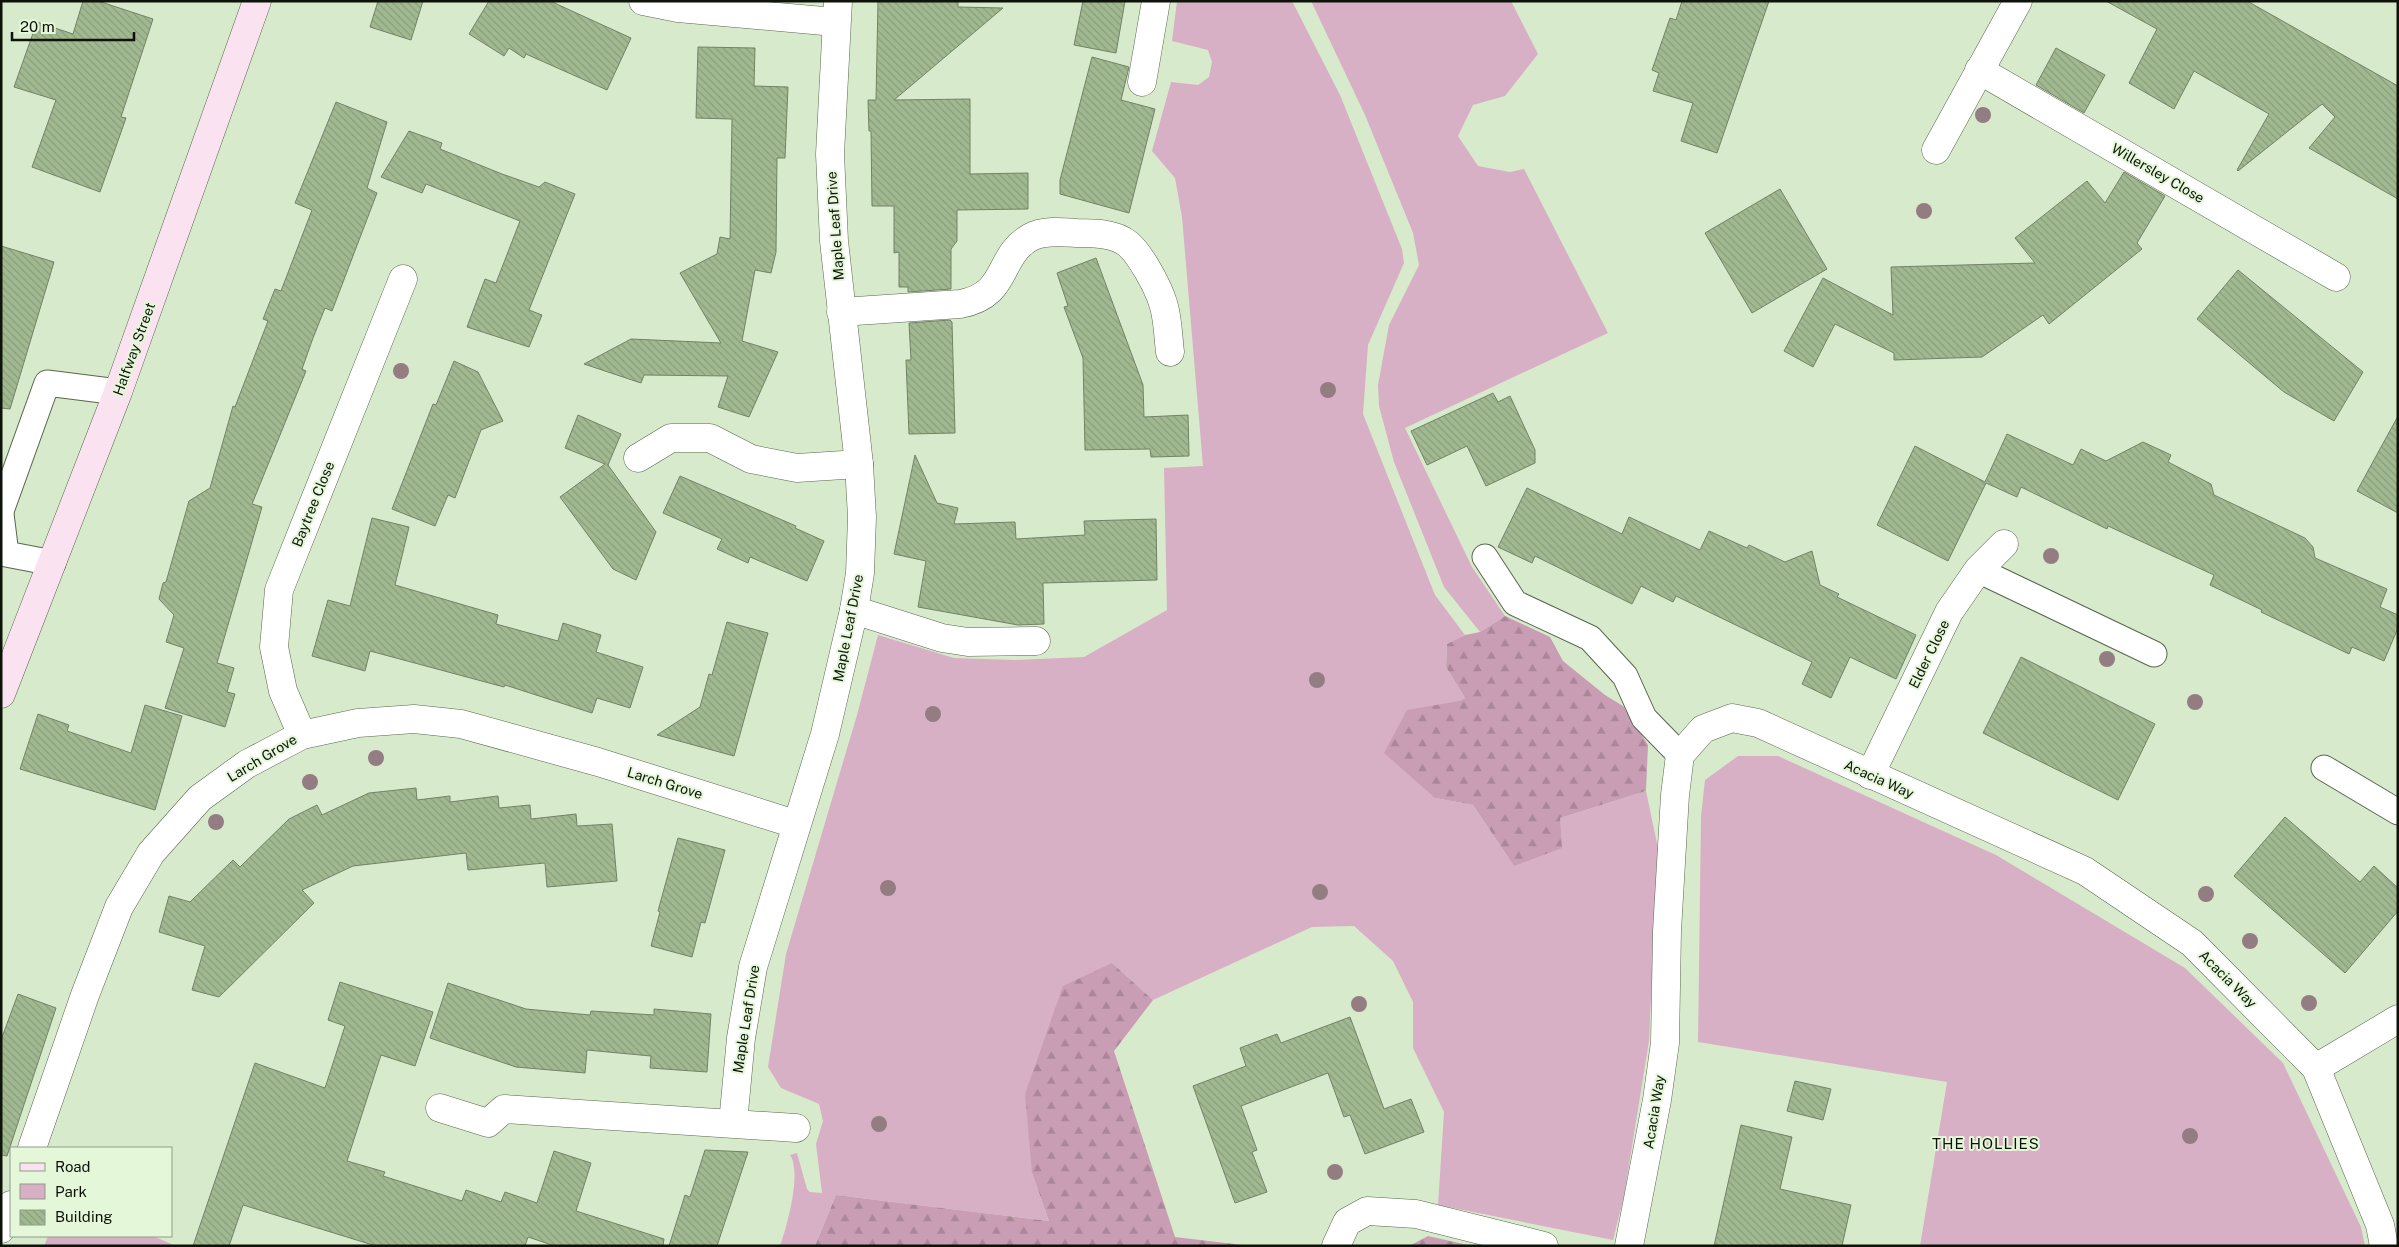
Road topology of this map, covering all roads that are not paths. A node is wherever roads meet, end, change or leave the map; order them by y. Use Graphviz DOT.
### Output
graph roads {
  1 [pos="257,1"];
  2 [pos="642,1"];
  3 [pos="1156,1"];
  4 [pos="2018,1"];
  5 [pos="836,12"];
  6 [pos="1979,70"];
  7 [pos="1142,82"];
  8 [pos="1936,150"];
  9 [pos="2336,277"];
  10 [pos="403,279"];
  11 [pos="841,312"];
  12 [pos="1170,352"];
  13 [pos="118,392"];
  14 [pos="638,458"];
  15 [pos="859,464"];
  16 [pos="1,512"];
  17 [pos="2004,544"];
  18 [pos="1485,557"];
  19 [pos="52,563"];
  20 [pos="1978,570"];
  21 [pos="854,610"];
  22 [pos="1036,642"];
  23 [pos="2154,654"];
  24 [pos="1,694"];
  25 [pos="302,735"];
  26 [pos="1680,755"];
  27 [pos="2324,768"];
  28 [pos="1870,775"];
  29 [pos="2398,812"];
  30 [pos="796,824"];
  31 [pos="2398,1019"];
  32 [pos="2316,1068"];
  33 [pos="440,1108"];
  34 [pos="733,1123"];
  35 [pos="796,1128"];
  36 [pos="32,1147"];
  37 [pos="10,1207"];
  38 [pos="1,1229"];
  39 [pos="1336,1246"];
  40 [pos="1544,1246"];
  41 [pos="1628,1246"];
  42 [pos="2384,1246"];
  1 -- 13 [label="main road, Halfway Street"];
  2 -- 5 [label="street"];
  3 -- 7 [label="street"];
  4 -- 6 [label="street"];
  5 -- 11 [label="street, Maple Leaf Drive"];
  6 -- 8 [label="street"];
  6 -- 9 [label="street, Willersley Close"];
  10 -- 25 [label="street, Baytree Close"];
  11 -- 12 [label="street"];
  11 -- 15 [label="street, Maple Leaf Drive"];
  13 -- 16 [label="lane"];
  13 -- 19 [label="main road, Halfway Street"];
  14 -- 15 [label="street"];
  15 -- 21 [label="street, Maple Leaf Drive"];
  16 -- 19 [label="lane"];
  17 -- 20 [label="street, Elder Close"];
  18 -- 26 [label="lane"];
  19 -- 24 [label="main road, Halfway Street"];
  20 -- 23 [label="lane"];
  20 -- 28 [label="street, Elder Close"];
  21 -- 22 [label="street"];
  21 -- 30 [label="street, Maple Leaf Drive"];
  25 -- 30 [label="street, Larch Grove"];
  25 -- 36 [label="street, Larch Grove"];
  26 -- 28 [label="street, Acacia Way"];
  26 -- 41 [label="street, Acacia Way"];
  27 -- 29 [label="lane"];
  28 -- 32 [label="street, Acacia Way"];
  30 -- 34 [label="street, Maple Leaf Drive"];
  31 -- 32 [label="street"];
  32 -- 42 [label="street, Acacia Way"];
  33 -- 34 [label="street"];
  34 -- 35 [label="street"];
  37 -- 38 [label="street"];
  39 -- 40 [label="street"];
}
